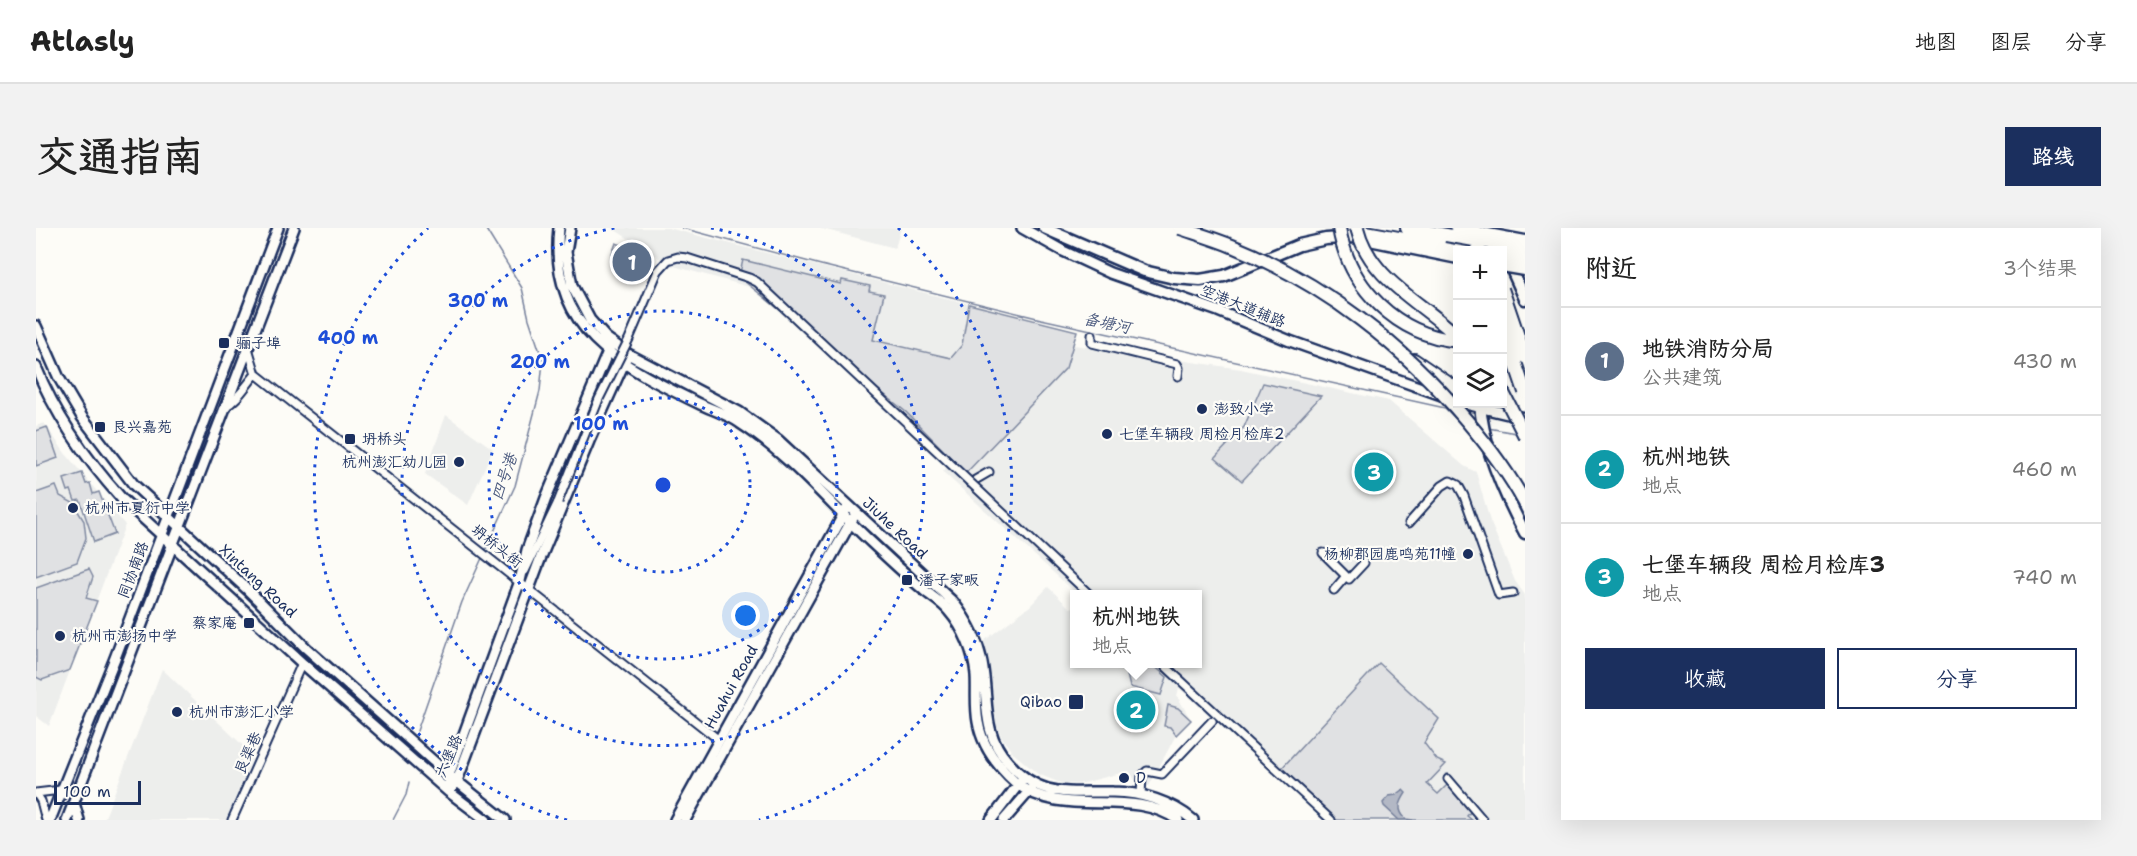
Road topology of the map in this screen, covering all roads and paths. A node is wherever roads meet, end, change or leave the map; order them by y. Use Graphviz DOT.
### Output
graph roads {
  1 [pos="278,228"];
  2 [pos="294,228"];
  3 [pos="559,228"];
  4 [pos="570,228"];
  5 [pos="1022,228"];
  6 [pos="1044,228"];
  7 [pos="1180,228"];
  8 [pos="1339,228"];
  9 [pos="1344,228"];
  10 [pos="1357,228"];
  11 [pos="1407,228"];
  12 [pos="1471,228"];
  13 [pos="1483,228"];
  14 [pos="1500,228"];
  15 [pos="1525,241"];
  16 [pos="1452,242"];
  17 [pos="1478,246"];
  18 [pos="1489,246"];
  19 [pos="1525,249"];
  20 [pos="1507,258"];
  21 [pos="1525,261"];
  22 [pos="1507,267"];
  23 [pos="1525,270"];
  24 [pos="1525,299"];
  25 [pos="1507,300"];
  26 [pos="36,326"];
  27 [pos="1525,332"];
  28 [pos="1092,335"];
  29 [pos="1453,335"];
  30 [pos="1507,336"];
  31 [pos="1507,338"];
  32 [pos="1453,339"];
  33 [pos="610,346"];
  34 [pos="248,348"];
  35 [pos="1403,352"];
  36 [pos="1525,357"];
  37 [pos="626,359"];
  38 [pos="36,367"];
  39 [pos="256,374"];
  40 [pos="1178,376"];
  41 [pos="39,381"];
  42 [pos="1453,387"];
  43 [pos="1525,392"];
  44 [pos="1525,398"];
  45 [pos="1453,399"];
  46 [pos="1507,399"];
  47 [pos="1507,400"];
  48 [pos="225,407"];
  49 [pos="1480,408"];
  50 [pos="1488,408"];
  51 [pos="1525,417"];
  52 [pos="1525,436"];
  53 [pos="989,472"];
  54 [pos="970,483"];
  55 [pos="558,502"];
  56 [pos="1525,503"];
  57 [pos="846,510"];
  58 [pos="856,513"];
  59 [pos="168,516"];
  60 [pos="851,522"];
  61 [pos="1409,523"];
  62 [pos="180,528"];
  63 [pos="1525,533"];
  64 [pos="162,536"];
  65 [pos="173,545"];
  66 [pos="1323,553"];
  67 [pos="541,557"];
  68 [pos="1364,563"];
  69 [pos="1346,576"];
  70 [pos="520,581"];
  71 [pos="530,589"];
  72 [pos="1085,590"];
  73 [pos="1334,590"];
  74 [pos="1513,593"];
  75 [pos="302,663"];
  76 [pos="1168,668"];
  77 [pos="1212,721"];
  78 [pos="719,740"];
  79 [pos="453,778"];
  80 [pos="1448,779"];
  81 [pos="1021,781"];
  82 [pos="1032,788"];
  83 [pos="62,790"];
  84 [pos="450,792"];
  85 [pos="36,793"];
  86 [pos="1141,795"];
  87 [pos="74,803"];
  88 [pos="48,820"];
  89 [pos="67,820"];
  90 [pos="80,820"];
  91 [pos="232,820"];
  92 [pos="486,820"];
  93 [pos="505,820"];
  94 [pos="675,820"];
  95 [pos="685,820"];
  96 [pos="991,820"];
  97 [pos="1004,820"];
  98 [pos="1178,820"];
  99 [pos="1193,820"];
  100 [pos="1331,820"];
  101 [pos="1484,820"];
  1 -- 59 [label="street, 同协南路"];
  2 -- 34 [label="street, 同协南路"];
  3 -- 33 [label="street, Jiuhe Road"];
  4 -- 33 [label="street, Jiuhe Road"];
  5 -- 45 [label="street, 空港大道辅路"];
  6 -- 16 [label="main road"];
  7 -- 35 [label="highway, bridge"];
  8 -- 32 [label="highway, bridge"];
  9 -- 16 [label="highway"];
  10 -- 29 [label="highway, bridge"];
  11 -- 16 [label="highway"];
  12 -- 17 [label="highway, bridge"];
  13 -- 18 [label="highway, bridge"];
  14 -- 24 [label="main road"];
  15 -- 16 [label="main road, bridge"];
  16 -- 19 [label="highway, bridge"];
  20 -- 21 [label="highway, bridge"];
  22 -- 23 [label="main road, bridge"];
  25 -- 36 [label="highway, bridge"];
  26 -- 59 [label="street, Xintang Road"];
  27 -- 31 [label="highway, bridge"];
  28 -- 40 [label="street"];
  30 -- 43 [label="highway, bridge"];
  33 -- 37 [label="street, Jiuhe Road"];
  33 -- 70 [label="street, 六堡路"];
  34 -- 39 [label="street"];
  34 -- 48 [label="street, 同协南路"];
  35 -- 42 [label="highway, bridge"];
  35 -- 56 [label="highway, bridge"];
  37 -- 57 [label="street, Jiuhe Road"];
  37 -- 67 [label="street, 六堡路"];
  38 -- 41 [label="street, Xintang Road"];
  39 -- 48 [label="street"];
  39 -- 70 [label="street, 坍桥头街"];
  41 -- 64 [label="street, Xintang Road"];
  44 -- 47 [label="highway"];
  46 -- 52 [label="highway, bridge"];
  48 -- 62 [label="street, 同协南路"];
  49 -- 63 [label="main road"];
  50 -- 51 [label="street"];
  53 -- 54 [label="street"];
  54 -- 55 [label="street, bridge"];
  54 -- 72 [label="street, bridge"];
  55 -- 67 [label="street"];
  55 -- 70 [label="street"];
  57 -- 58 [label="street, Jiuhe Road"];
  57 -- 60 [label="street, Jiuhe Road"];
  57 -- 78 [label="street, Huahui Road"];
  58 -- 60 [label="street, Huahui Road"];
  58 -- 81 [label="street, Jiuhe Road"];
  59 -- 62 [label="street, Xintang Road"];
  59 -- 64 [label="street, 同协南路"];
  60 -- 81 [label="street, Jiuhe Road"];
  60 -- 95 [label="street, Huahui Road"];
  61 -- 74 [label="street"];
  62 -- 65 [label="street, 同协南路"];
  62 -- 79 [label="street, Xintang Road"];
  64 -- 65 [label="street, Xintang Road"];
  64 -- 83 [label="street, 同协南路"];
  65 -- 75 [label="street, Xintang Road"];
  65 -- 87 [label="street, 同协南路"];
  66 -- 69 [label="street"];
  67 -- 71 [label="street, 六堡路"];
  68 -- 69 [label="street"];
  69 -- 73 [label="street"];
  70 -- 71 [label="street, 坍桥头街"];
  70 -- 79 [label="street, 六堡路"];
  71 -- 78 [label="street, 坍桥头街"];
  71 -- 79 [label="street, 六堡路"];
  75 -- 84 [label="street, Xintang Road"];
  75 -- 91 [label="street, 艮渠巷"];
  76 -- 100 [label="street"];
  77 -- 86 [label="street"];
  78 -- 94 [label="street, Huahui Road"];
  79 -- 84 [label="street, 六堡路"];
  79 -- 93 [label="street, Xintang Road"];
  80 -- 101 [label="street"];
  81 -- 82 [label="street, Jiuhe Road"];
  81 -- 96 [label="street"];
  82 -- 86 [label="street, Jiuhe Road"];
  82 -- 97 [label="street"];
  82 -- 98 [label="street, Jiuhe Road"];
  83 -- 85 [label="street"];
  83 -- 88 [label="street, 同协南路"];
  84 -- 92 [label="street, Xintang Road"];
  85 -- 88 [label="street"];
  86 -- 99 [label="street, Jiuhe Road"];
  87 -- 89 [label="street, 同协南路"];
  87 -- 90 [label="street"];
}
